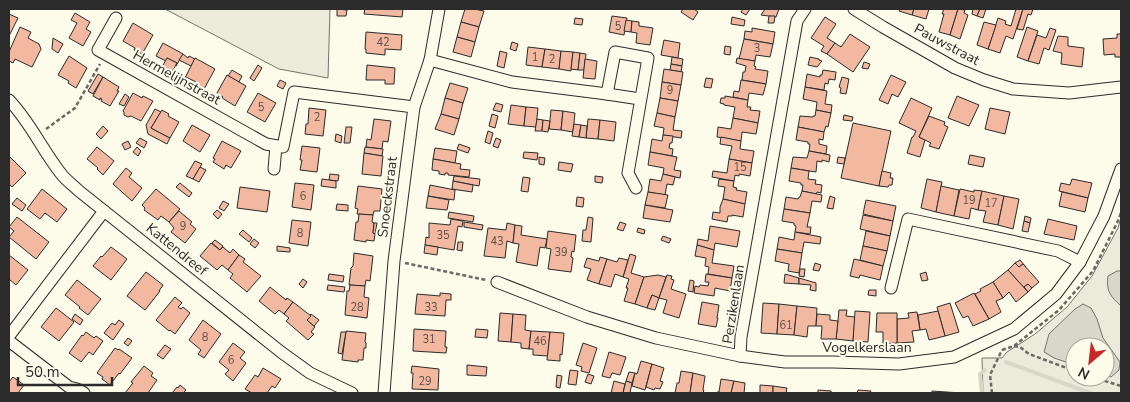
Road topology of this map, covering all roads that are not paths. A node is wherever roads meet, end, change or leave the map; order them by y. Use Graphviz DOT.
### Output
graph roads {
  1 [pos="439,9"];
  2 [pos="805,9"];
  3 [pos="854,9"];
  4 [pos="116,18"];
  5 [pos="430,60"];
  6 [pos="1121,87"];
  7 [pos="607,94"];
  8 [pos="640,99"];
  9 [pos="9,100"];
  10 [pos="414,107"];
  11 [pos="276,146"];
  12 [pos="274,169"];
  13 [pos="1121,169"];
  14 [pos="636,188"];
  15 [pos="104,210"];
  16 [pos="1080,262"];
  17 [pos="497,282"];
  18 [pos="891,288"];
  19 [pos="9,336"];
  20 [pos="9,341"];
  21 [pos="740,356"];
  22 [pos="84,393"];
  23 [pos="352,393"];
  24 [pos="384,393"];
  1 -- 5 [label="street, Snoeckstraat"];
  2 -- 21 [label="street, Perzikenlaan"];
  3 -- 6 [label="street, Pauwstraat"];
  4 -- 11 [label="street, Hermelijnstraat"];
  5 -- 7 [label="street"];
  5 -- 10 [label="street, Snoeckstraat"];
  7 -- 8 [label="street"];
  7 -- 8 [label="street"];
  8 -- 14 [label="street"];
  9 -- 15 [label="street, Kattendreef"];
  10 -- 11 [label="street"];
  10 -- 24 [label="street, Snoeckstraat"];
  11 -- 12 [label="street"];
  13 -- 16 [label="street, Vogelkerslaan"];
  15 -- 19 [label="street"];
  15 -- 23 [label="street, Kattendreef"];
  16 -- 18 [label="street"];
  16 -- 21 [label="street, Vogelkerslaan"];
  17 -- 21 [label="street, Perzikenlaan"];
  20 -- 22 [label="street"];
}
